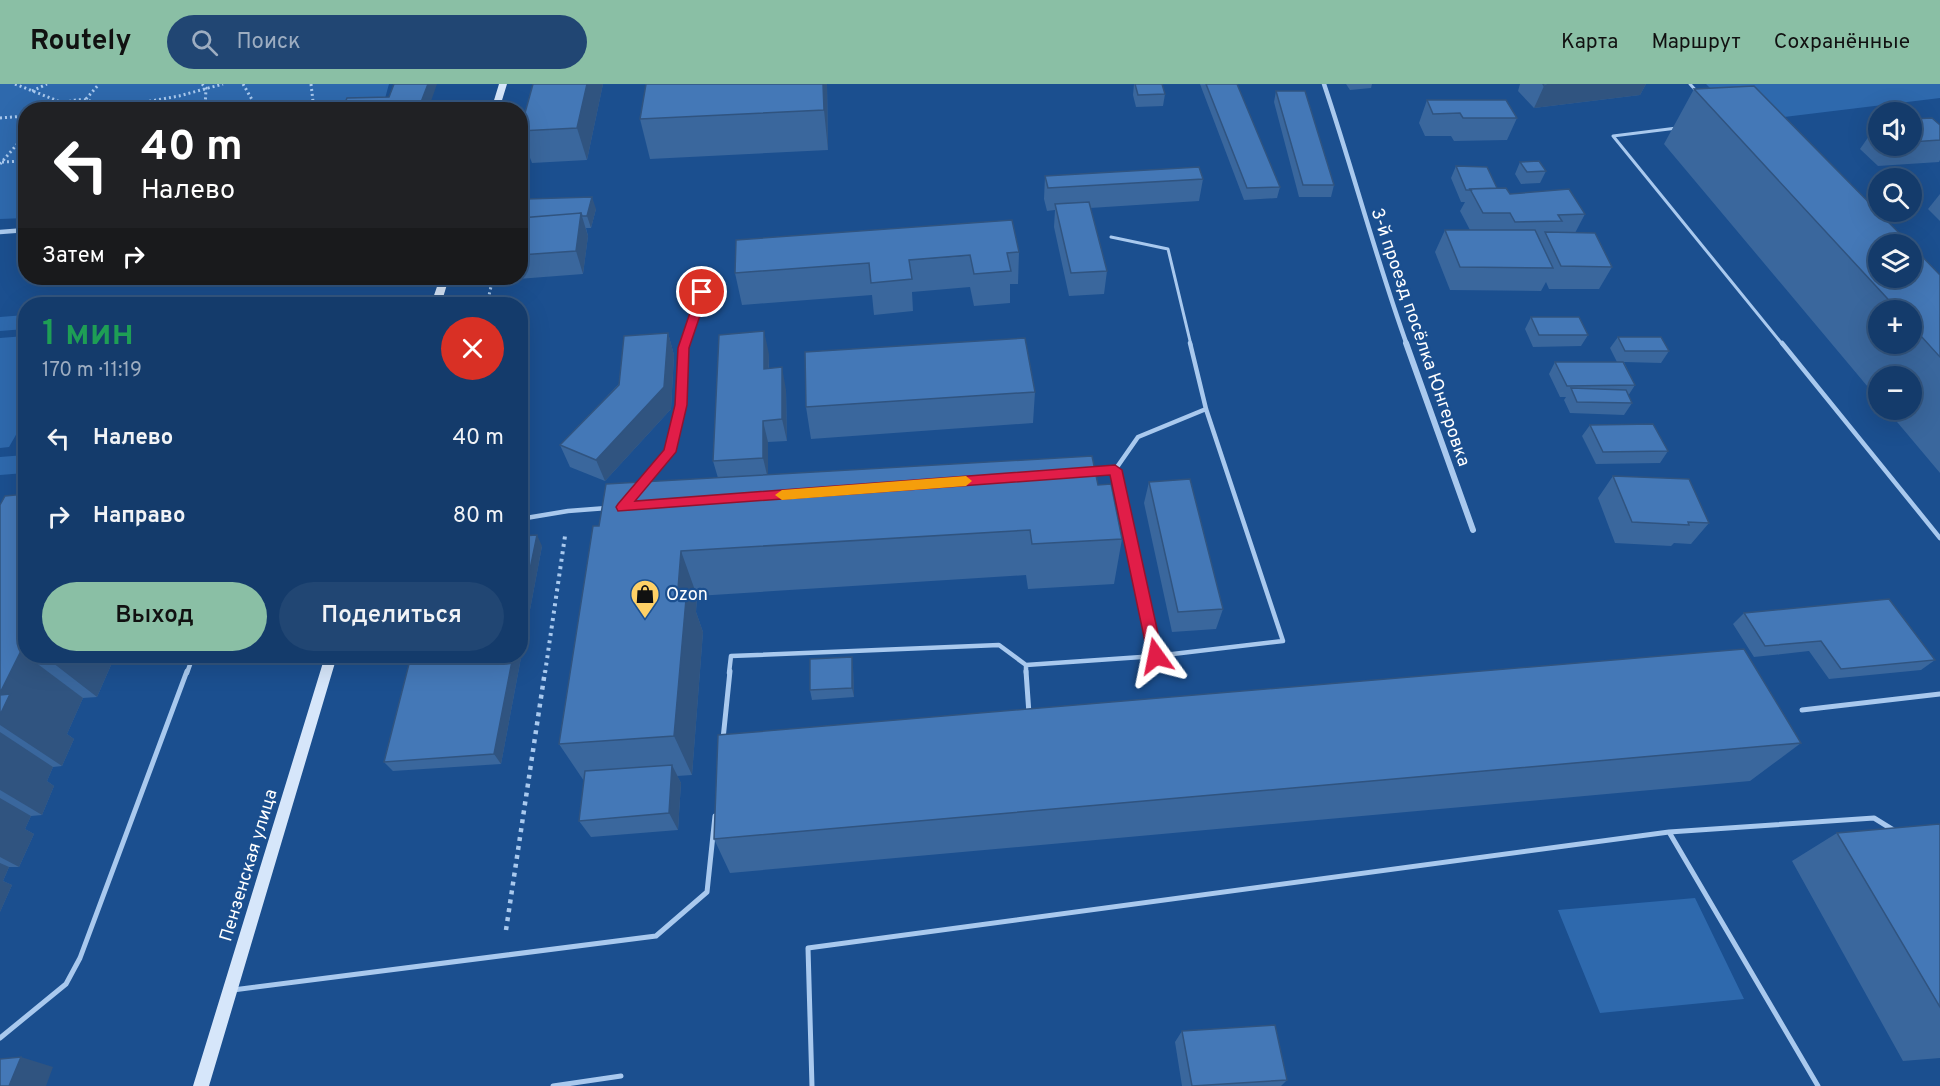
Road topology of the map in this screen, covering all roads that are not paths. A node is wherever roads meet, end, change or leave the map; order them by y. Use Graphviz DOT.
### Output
graph roads {
  1 [pos="503,84"];
  2 [pos="1324,84"];
  3 [pos="1689,84"];
  4 [pos="1704,99"];
  5 [pos="497,102"];
  6 [pos="1681,127"];
  7 [pos="18,231"];
  8 [pos="0,232"];
  9 [pos="1111,237"];
  10 [pos="702,292"];
  11 [pos="1206,409"];
  12 [pos="1115,470"];
  13 [pos="1080,472"];
  14 [pos="636,491"];
  15 [pos="612,508"];
  16 [pos="528,518"];
  17 [pos="1473,530"];
  18 [pos="1940,538"];
  19 [pos="1156,656"];
  20 [pos="190,663"];
  21 [pos="329,663"];
  22 [pos="1026,665"];
  23 [pos="1940,694"];
  24 [pos="1802,710"];
  25 [pos="1018,718"];
  26 [pos="723,744"];
  27 [pos="716,812"];
  28 [pos="1669,832"];
  29 [pos="1903,835"];
  30 [pos="231,990"];
  31 [pos="0,1038"];
  32 [pos="621,1076"];
  33 [pos="201,1086"];
  34 [pos="553,1086"];
  35 [pos="812,1086"];
  36 [pos="1818,1086"];
  1 -- 5 [label="street"];
  2 -- 17 [label="street, 3-й проезд посёлка Юнгеровка"];
  3 -- 4 [label="lane"];
  6 -- 18 [label="lane"];
  7 -- 8 [label="street"];
  9 -- 11 [label="lane"];
  10 -- 14 [label="lane"];
  11 -- 12 [label="lane"];
  11 -- 19 [label="lane"];
  12 -- 13 [label="lane"];
  12 -- 19 [label="lane"];
  15 -- 16 [label="lane"];
  19 -- 22 [label="lane"];
  20 -- 31 [label="lane"];
  21 -- 30 [label="street, Пензенская улица"];
  22 -- 25 [label="lane"];
  22 -- 26 [label="lane"];
  23 -- 24 [label="lane"];
  27 -- 30 [label="lane"];
  28 -- 29 [label="lane"];
  28 -- 35 [label="lane"];
  28 -- 36 [label="lane"];
  30 -- 33 [label="street, Пензенская улица"];
  32 -- 34 [label="lane"];
}
